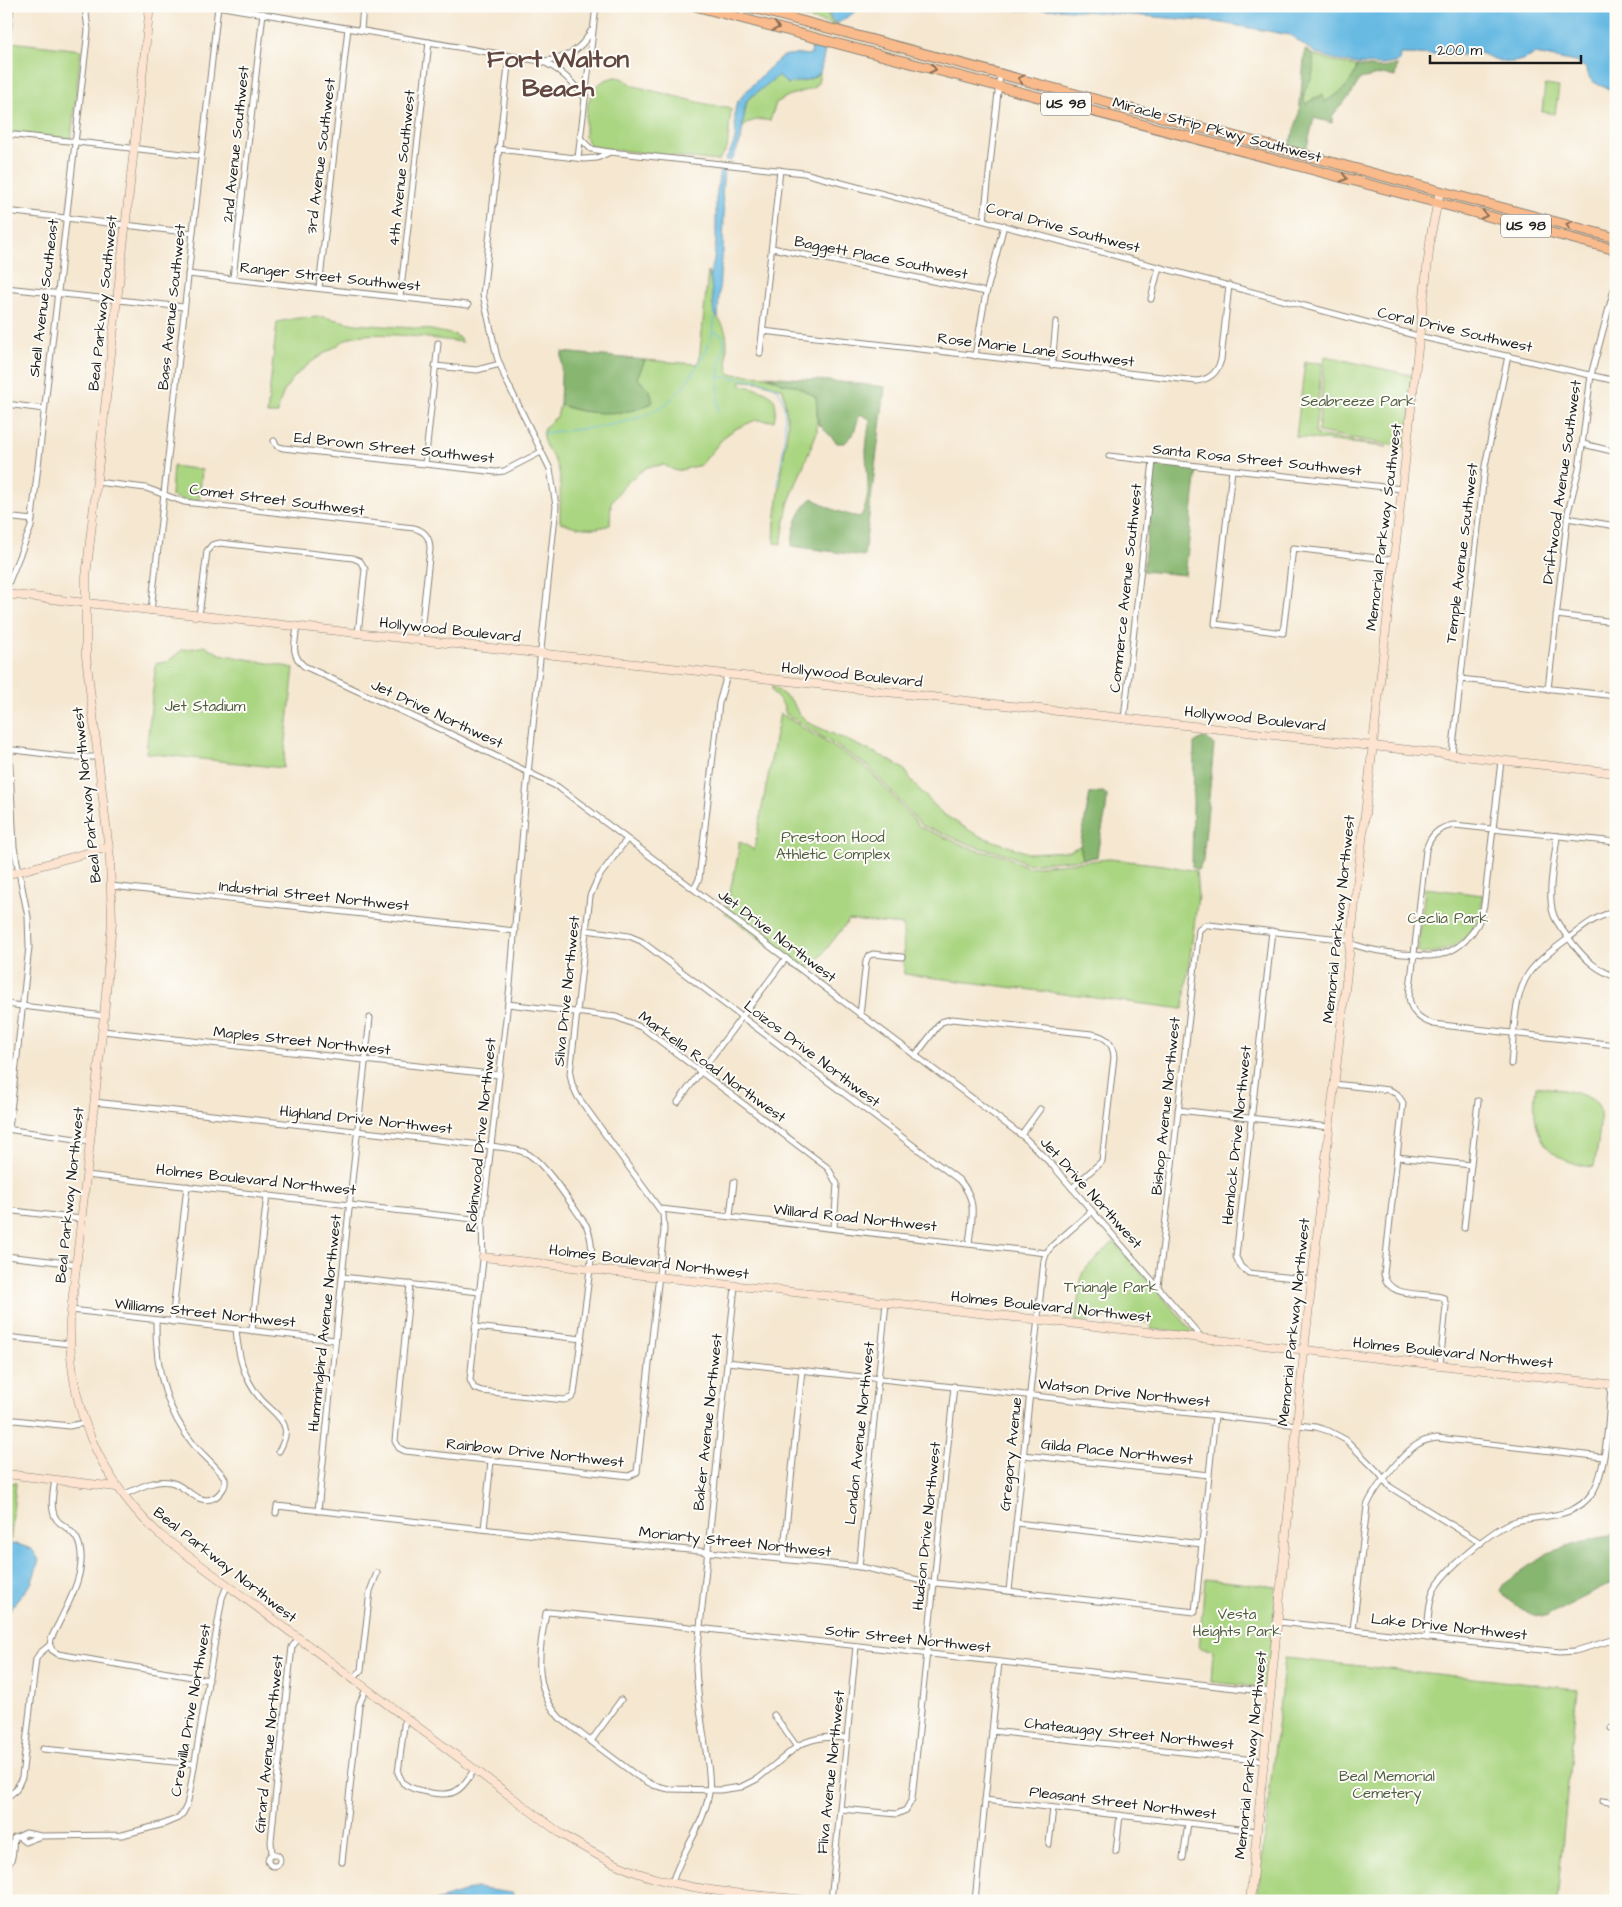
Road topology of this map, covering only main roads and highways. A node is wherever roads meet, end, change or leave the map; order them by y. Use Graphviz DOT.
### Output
graph roads {
  1 [pos="745,6"];
  2 [pos="701,7"];
  3 [pos="863,37"];
  4 [pos="841,44"];
  5 [pos="1616,238"];
  6 [pos="1616,250"];
  1 -- 3 [label="highway, Miracle Strip Pkwy Southwest / US 98"];
  2 -- 4 [label="highway, Miracle Strip Pkwy Southwest / US 98, one-way"];
  3 -- 4 [label="highway"];
  5 -- 3 [label="highway, Miracle Strip Pkwy Southwest / US 98, one-way"];
  4 -- 6 [label="highway, Miracle Strip Pkwy Southwest / US 98, one-way"];
}
